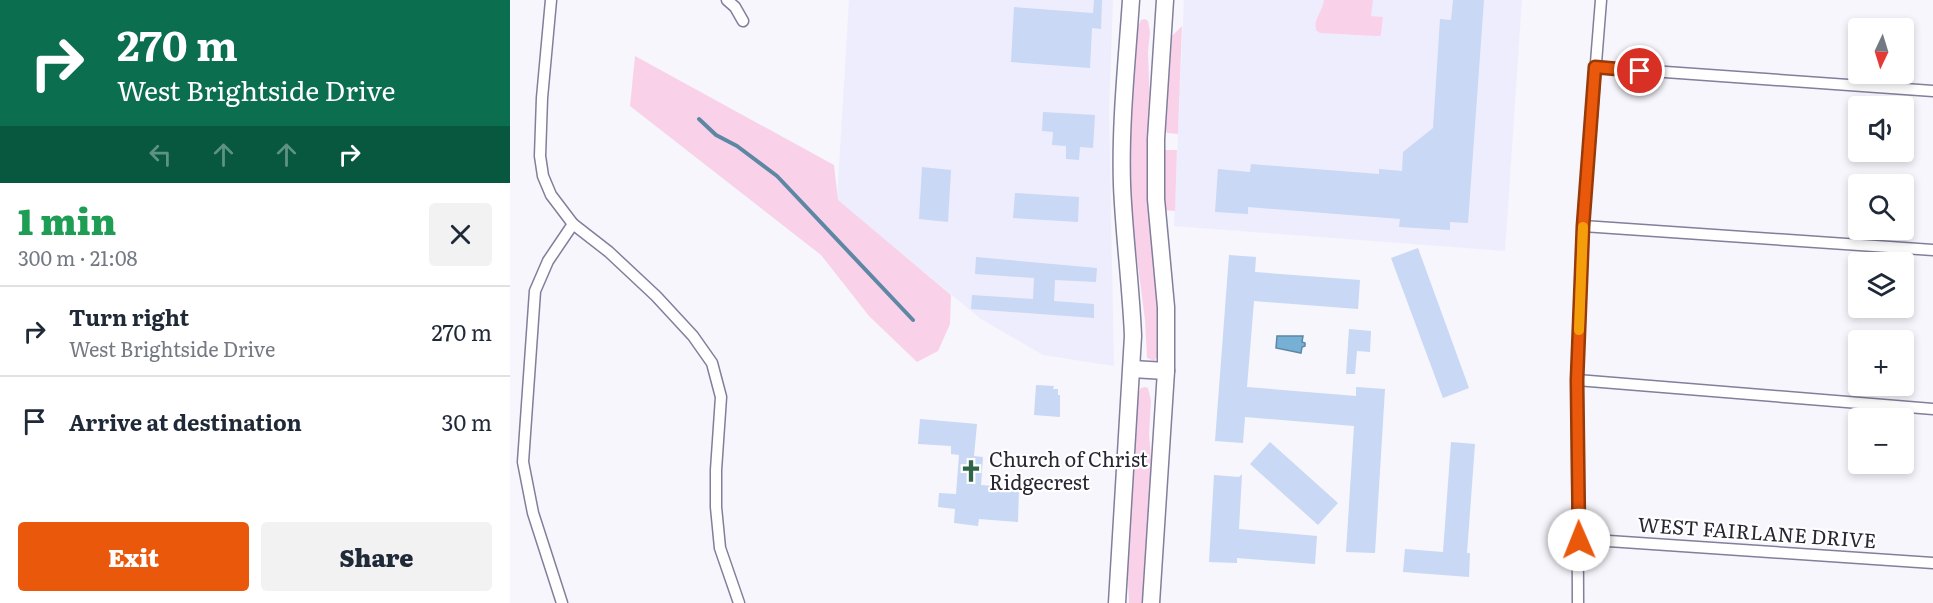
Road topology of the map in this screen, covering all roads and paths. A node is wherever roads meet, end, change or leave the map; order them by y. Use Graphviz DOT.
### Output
graph roads {
  1 [pos="551,0"];
  2 [pos="727,0"];
  3 [pos="1131,0"];
  4 [pos="1165,0"];
  5 [pos="1600,0"];
  6 [pos="743,21"];
  7 [pos="1595,67"];
  8 [pos="1933,91"];
  9 [pos="573,224"];
  10 [pos="1583,226"];
  11 [pos="1933,250"];
  12 [pos="1132,369"];
  13 [pos="1166,371"];
  14 [pos="1577,380"];
  15 [pos="1933,409"];
  16 [pos="1579,540"];
  17 [pos="1933,563"];
  18 [pos="562,603"];
  19 [pos="739,603"];
  20 [pos="1117,603"];
  21 [pos="1150,603"];
  22 [pos="1578,603"];
  1 -- 9 [label="street"];
  2 -- 6 [label="street"];
  3 -- 12 [label="main road"];
  4 -- 13 [label="main road"];
  5 -- 7 [label="street"];
  7 -- 8 [label="street"];
  7 -- 10 [label="street"];
  9 -- 18 [label="street"];
  9 -- 19 [label="street"];
  10 -- 11 [label="street"];
  10 -- 14 [label="street"];
  12 -- 13 [label="main road"];
  12 -- 20 [label="main road"];
  13 -- 21 [label="main road"];
  14 -- 15 [label="street"];
  14 -- 16 [label="street"];
  16 -- 17 [label="street, WEST FAIRLANE DRIVE"];
  16 -- 22 [label="street"];
}
